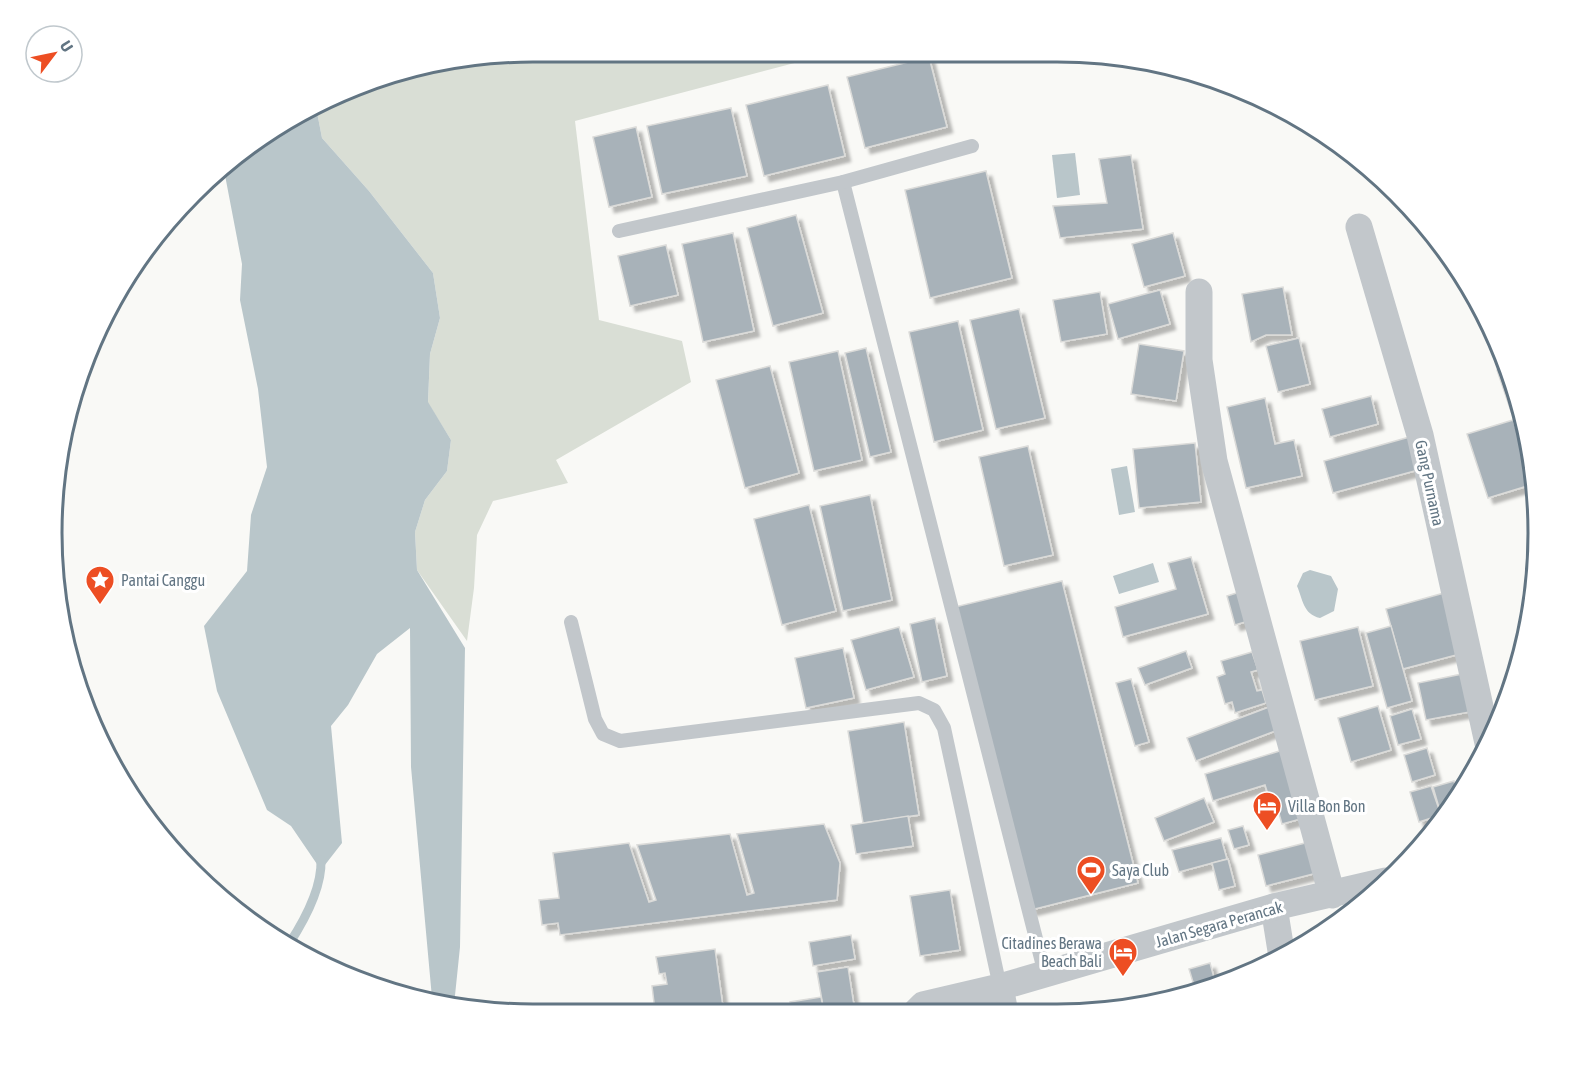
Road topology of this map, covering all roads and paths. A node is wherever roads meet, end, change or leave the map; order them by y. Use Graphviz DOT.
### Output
graph roads {
  1 [pos="972,146"];
  2 [pos="843,182"];
  3 [pos="1359,227"];
  4 [pos="619,231"];
  5 [pos="1199,292"];
  6 [pos="571,622"];
  7 [pos="1485,730"];
  8 [pos="1370,885"];
  9 [pos="1332,895"];
  10 [pos="1274,907"];
  11 [pos="1280,947"];
  12 [pos="1045,974"];
  13 [pos="1003,1000"];
  14 [pos="938,1004"];
  1 -- 2 [label="lane"];
  2 -- 4 [label="lane"];
  2 -- 12 [label="lane"];
  3 -- 7 [label="street, Gang Purnama"];
  5 -- 9 [label="street"];
  6 -- 13 [label="lane"];
  8 -- 9 [label="street, Jalan Segara Perancak"];
  9 -- 10 [label="street, Jalan Segara Perancak"];
  10 -- 11 [label="street"];
  10 -- 12 [label="street, Jalan Segara Perancak"];
  12 -- 13 [label="street, Jalan Segara Perancak"];
  13 -- 14 [label="street, Jalan Segara Perancak"];
}
